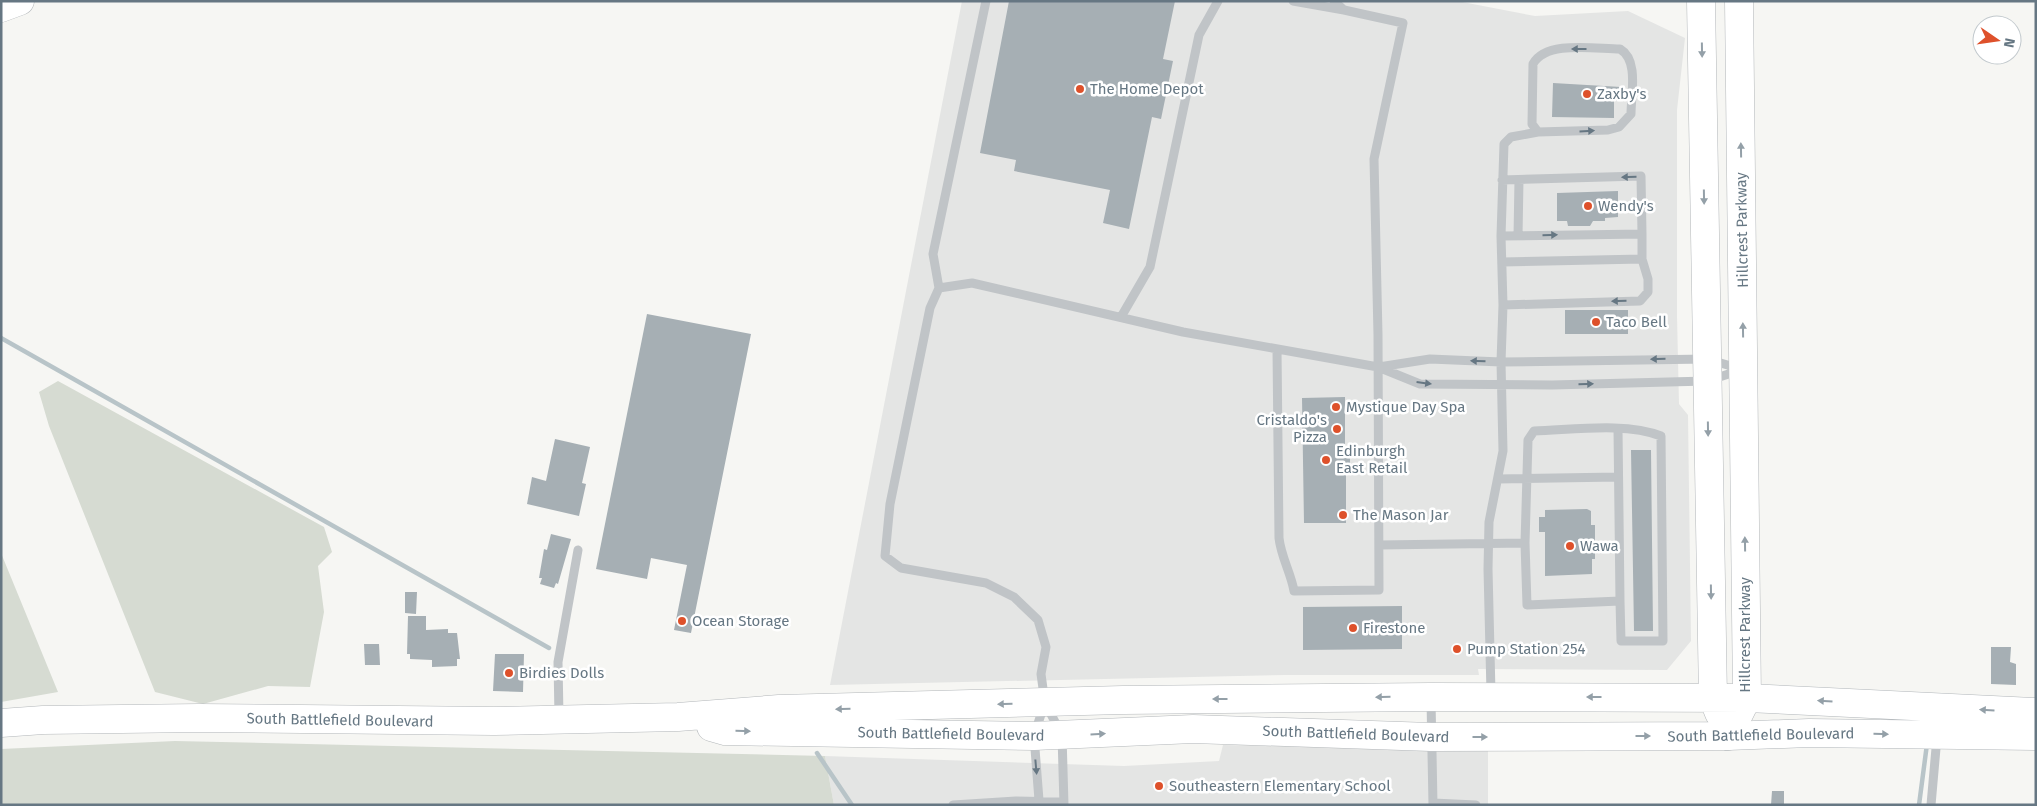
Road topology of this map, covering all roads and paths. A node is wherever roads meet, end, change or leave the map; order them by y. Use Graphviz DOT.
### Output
graph roads {
  1 [pos="20,1"];
  2 [pos="986,1"];
  3 [pos="1218,1"];
  4 [pos="1293,1"];
  5 [pos="1334,1"];
  6 [pos="1701,1"];
  7 [pos="1739,1"];
  8 [pos="1,8"];
  9 [pos="1344,10"];
  10 [pos="1538,132"];
  11 [pos="1502,180"];
  12 [pos="1519,180"];
  13 [pos="1642,234"];
  14 [pos="1501,236"];
  15 [pos="1518,236"];
  16 [pos="1642,260"];
  17 [pos="1502,262"];
  18 [pos="939,288"];
  19 [pos="1503,304"];
  20 [pos="1121,317"];
  21 [pos="1277,350"];
  22 [pos="1500,362"];
  23 [pos="1378,367"];
  24 [pos="1743,369"];
  25 [pos="1707,370"];
  26 [pos="1502,386"];
  27 [pos="1618,429"];
  28 [pos="1618,477"];
  29 [pos="1526,478"];
  30 [pos="1498,479"];
  31 [pos="1525,542"];
  32 [pos="1379,545"];
  33 [pos="1489,545"];
  34 [pos="578,550"];
  35 [pos="1620,601"];
  36 [pos="1432,696"];
  37 [pos="1491,697"];
  38 [pos="1712,698"];
  39 [pos="1747,698"];
  40 [pos="1045,703"];
  41 [pos="2036,712"];
  42 [pos="678,717"];
  43 [pos="559,720"];
  44 [pos="1,723"];
  45 [pos="1062,735"];
  46 [pos="1938,735"];
  47 [pos="1034,736"];
  48 [pos="1728,736"];
  49 [pos="2036,736"];
  50 [pos="1431,737"];
  51 [pos="1039,800"];
  52 [pos="1064,803"];
  53 [pos="1433,804"];
  54 [pos="953,805"];
  55 [pos="1476,805"];
  56 [pos="1931,805"];
  1 -- 8 [label="main road"];
  2 -- 18 [label="lane"];
  3 -- 20 [label="lane"];
  4 -- 9 [label="lane"];
  5 -- 9 [label="lane"];
  6 -- 25 [label="main road, one-way"];
  24 -- 7 [label="main road, Hillcrest Parkway, one-way"];
  9 -- 23 [label="lane"];
  10 -- 10 [label="lane, one-way"];
  10 -- 11 [label="lane"];
  11 -- 12 [label="lane"];
  11 -- 14 [label="lane"];
  13 -- 12 [label="lane, one-way"];
  12 -- 15 [label="lane"];
  15 -- 13 [label="lane, one-way"];
  13 -- 16 [label="lane"];
  14 -- 15 [label="lane"];
  14 -- 17 [label="lane"];
  16 -- 17 [label="lane"];
  16 -- 19 [label="lane, one-way"];
  17 -- 19 [label="lane"];
  18 -- 20 [label="lane"];
  18 -- 40 [label="lane"];
  19 -- 22 [label="lane"];
  20 -- 21 [label="lane"];
  21 -- 23 [label="lane"];
  21 -- 32 [label="lane"];
  22 -- 23 [label="lane, one-way"];
  25 -- 22 [label="lane, one-way"];
  22 -- 26 [label="lane"];
  23 -- 26 [label="lane, one-way"];
  23 -- 32 [label="lane"];
  24 -- 25 [label="lane"];
  24 -- 25 [label="lane"];
  39 -- 24 [label="main road, Hillcrest Parkway, one-way"];
  26 -- 25 [label="lane, one-way"];
  25 -- 38 [label="main road, one-way"];
  26 -- 30 [label="lane"];
  27 -- 28 [label="lane"];
  27 -- 29 [label="lane"];
  27 -- 35 [label="lane"];
  28 -- 29 [label="lane"];
  28 -- 35 [label="lane"];
  29 -- 30 [label="lane"];
  29 -- 31 [label="lane"];
  30 -- 33 [label="lane"];
  31 -- 33 [label="lane"];
  31 -- 35 [label="lane"];
  32 -- 33 [label="lane"];
  33 -- 37 [label="lane"];
  34 -- 43 [label="lane"];
  36 -- 37 [label="main road, South Battlefield Boulevard"];
  36 -- 40 [label="main road, South Battlefield Boulevard, one-way"];
  36 -- 50 [label="lane"];
  38 -- 37 [label="main road, South Battlefield Boulevard, one-way"];
  38 -- 39 [label="main road, South Battlefield Boulevard"];
  38 -- 48 [label="main road"];
  41 -- 39 [label="main road, South Battlefield Boulevard, one-way"];
  39 -- 48 [label="main road, Hillcrest Parkway"];
  40 -- 42 [label="main road, South Battlefield Boulevard, one-way"];
  40 -- 45 [label="lane"];
  40 -- 47 [label="lane"];
  42 -- 43 [label="main road, South Battlefield Boulevard"];
  42 -- 47 [label="main road, South Battlefield Boulevard, one-way"];
  43 -- 44 [label="main road, South Battlefield Boulevard"];
  45 -- 47 [label="main road, South Battlefield Boulevard"];
  45 -- 50 [label="main road, South Battlefield Boulevard, one-way"];
  45 -- 52 [label="lane"];
  48 -- 46 [label="main road, South Battlefield Boulevard, one-way"];
  46 -- 49 [label="main road, South Battlefield Boulevard"];
  46 -- 56 [label="lane"];
  47 -- 51 [label="lane, one-way"];
  50 -- 48 [label="main road, South Battlefield Boulevard, one-way"];
  50 -- 53 [label="lane"];
  51 -- 52 [label="lane"];
  51 -- 54 [label="lane"];
  53 -- 55 [label="lane"];
}
